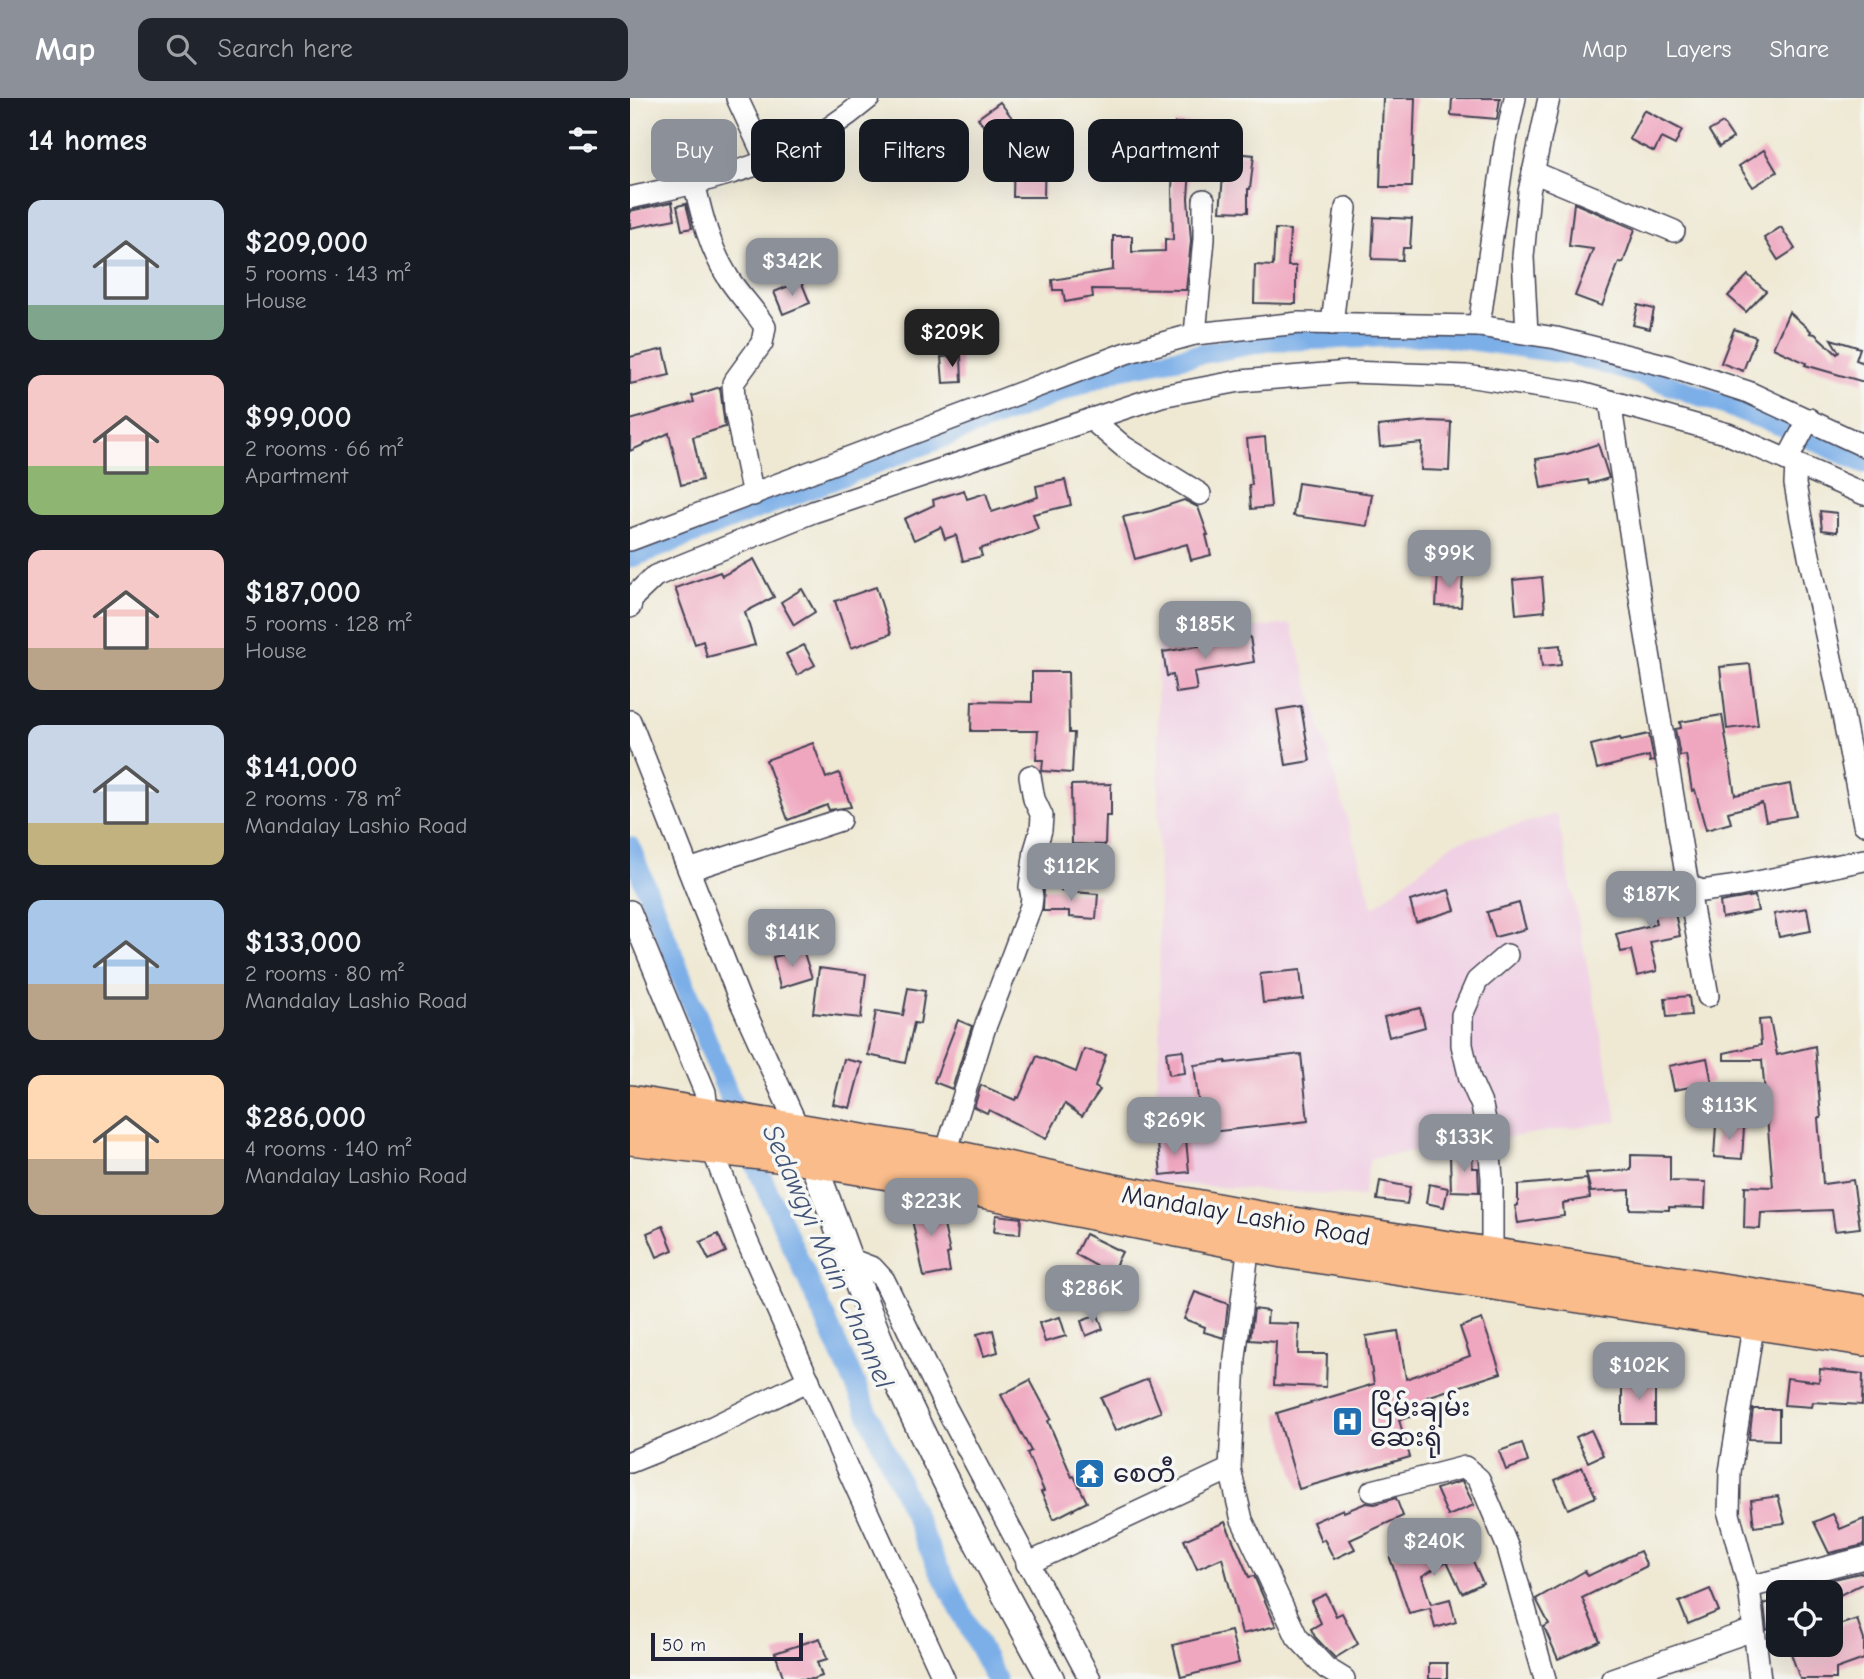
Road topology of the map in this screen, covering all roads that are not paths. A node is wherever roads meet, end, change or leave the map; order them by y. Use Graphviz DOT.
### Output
graph roads {
  1 [pos="737,98"];
  2 [pos="869,98"];
  3 [pos="1515,98"];
  4 [pos="1549,98"];
  5 [pos="844,119"];
  6 [pos="751,128"];
  7 [pos="1533,172"];
  8 [pos="694,182"];
  9 [pos="630,198"];
  10 [pos="1204,201"];
  11 [pos="1346,208"];
  12 [pos="1674,231"];
  13 [pos="1332,324"];
  14 [pos="1479,326"];
  15 [pos="1527,333"];
  16 [pos="1195,334"];
  17 [pos="1610,401"];
  18 [pos="1091,419"];
  19 [pos="1807,422"];
  20 [pos="1864,446"];
  21 [pos="1791,459"];
  22 [pos="1200,494"];
  23 [pos="1864,494"];
  24 [pos="753,495"];
  25 [pos="630,540"];
  26 [pos="630,607"];
  27 [pos="630,721"];
  28 [pos="1030,776"];
  29 [pos="840,820"];
  30 [pos="1864,824"];
  31 [pos="1864,860"];
  32 [pos="689,870"];
  33 [pos="1686,880"];
  34 [pos="630,911"];
  35 [pos="1507,955"];
  36 [pos="1708,996"];
  37 [pos="630,1103"];
  38 [pos="716,1132"];
  39 [pos="630,1137"];
  40 [pos="796,1144"];
  41 [pos="945,1156"];
  42 [pos="1249,1243"];
  43 [pos="1492,1255"];
  44 [pos="847,1258"];
  45 [pos="1864,1313"];
  46 [pos="1754,1321"];
  47 [pos="1864,1338"];
  48 [pos="808,1380"];
  49 [pos="630,1462"];
  50 [pos="1230,1469"];
  51 [pos="1372,1491"];
  52 [pos="1864,1558"];
  53 [pos="1027,1564"];
  54 [pos="1749,1587"];
  55 [pos="1753,1630"];
  56 [pos="944,1679"];
  57 [pos="1051,1679"];
  58 [pos="1090,1679"];
  59 [pos="1343,1679"];
  60 [pos="1545,1679"];
  61 [pos="1612,1679"];
  62 [pos="1760,1679"];
  1 -- 6 [label="street"];
  2 -- 5 [label="street"];
  3 -- 14 [label="street"];
  4 -- 7 [label="street"];
  7 -- 12 [label="street"];
  7 -- 15 [label="street"];
  8 -- 9 [label="street"];
  8 -- 24 [label="street"];
  10 -- 16 [label="street"];
  11 -- 13 [label="street"];
  13 -- 14 [label="street"];
  13 -- 16 [label="street"];
  14 -- 15 [label="street"];
  15 -- 19 [label="street"];
  16 -- 24 [label="street"];
  17 -- 18 [label="street"];
  17 -- 21 [label="street"];
  17 -- 33 [label="street"];
  18 -- 22 [label="street"];
  18 -- 26 [label="street"];
  19 -- 20 [label="street"];
  19 -- 21 [label="street"];
  21 -- 23 [label="street"];
  21 -- 30 [label="street"];
  24 -- 25 [label="street"];
  27 -- 32 [label="street"];
  28 -- 41 [label="street"];
  29 -- 32 [label="street"];
  31 -- 33 [label="street"];
  32 -- 40 [label="street"];
  33 -- 36 [label="street"];
  34 -- 38 [label="street"];
  35 -- 43 [label="street"];
  37 -- 38 [label="highway, Mandalay Lashio Road"];
  38 -- 39 [label="highway, Mandalay Lashio Road"];
  38 -- 40 [label="highway, Mandalay Lashio Road"];
  38 -- 48 [label="street"];
  40 -- 41 [label="highway, Mandalay Lashio Road"];
  40 -- 42 [label="highway, Mandalay Lashio Road"];
  40 -- 44 [label="street"];
  41 -- 43 [label="highway, Mandalay Lashio Road"];
  42 -- 46 [label="highway, Mandalay Lashio Road"];
  42 -- 50 [label="street"];
  43 -- 45 [label="highway, Mandalay Lashio Road"];
  44 -- 53 [label="street"];
  44 -- 57 [label="street"];
  46 -- 47 [label="highway, Mandalay Lashio Road"];
  46 -- 54 [label="street"];
  48 -- 49 [label="street"];
  48 -- 56 [label="street"];
  50 -- 53 [label="street"];
  50 -- 59 [label="street"];
  51 -- 60 [label="street"];
  52 -- 54 [label="street"];
  53 -- 58 [label="street"];
  54 -- 55 [label="street"];
  55 -- 61 [label="street"];
  55 -- 62 [label="street"];
}
